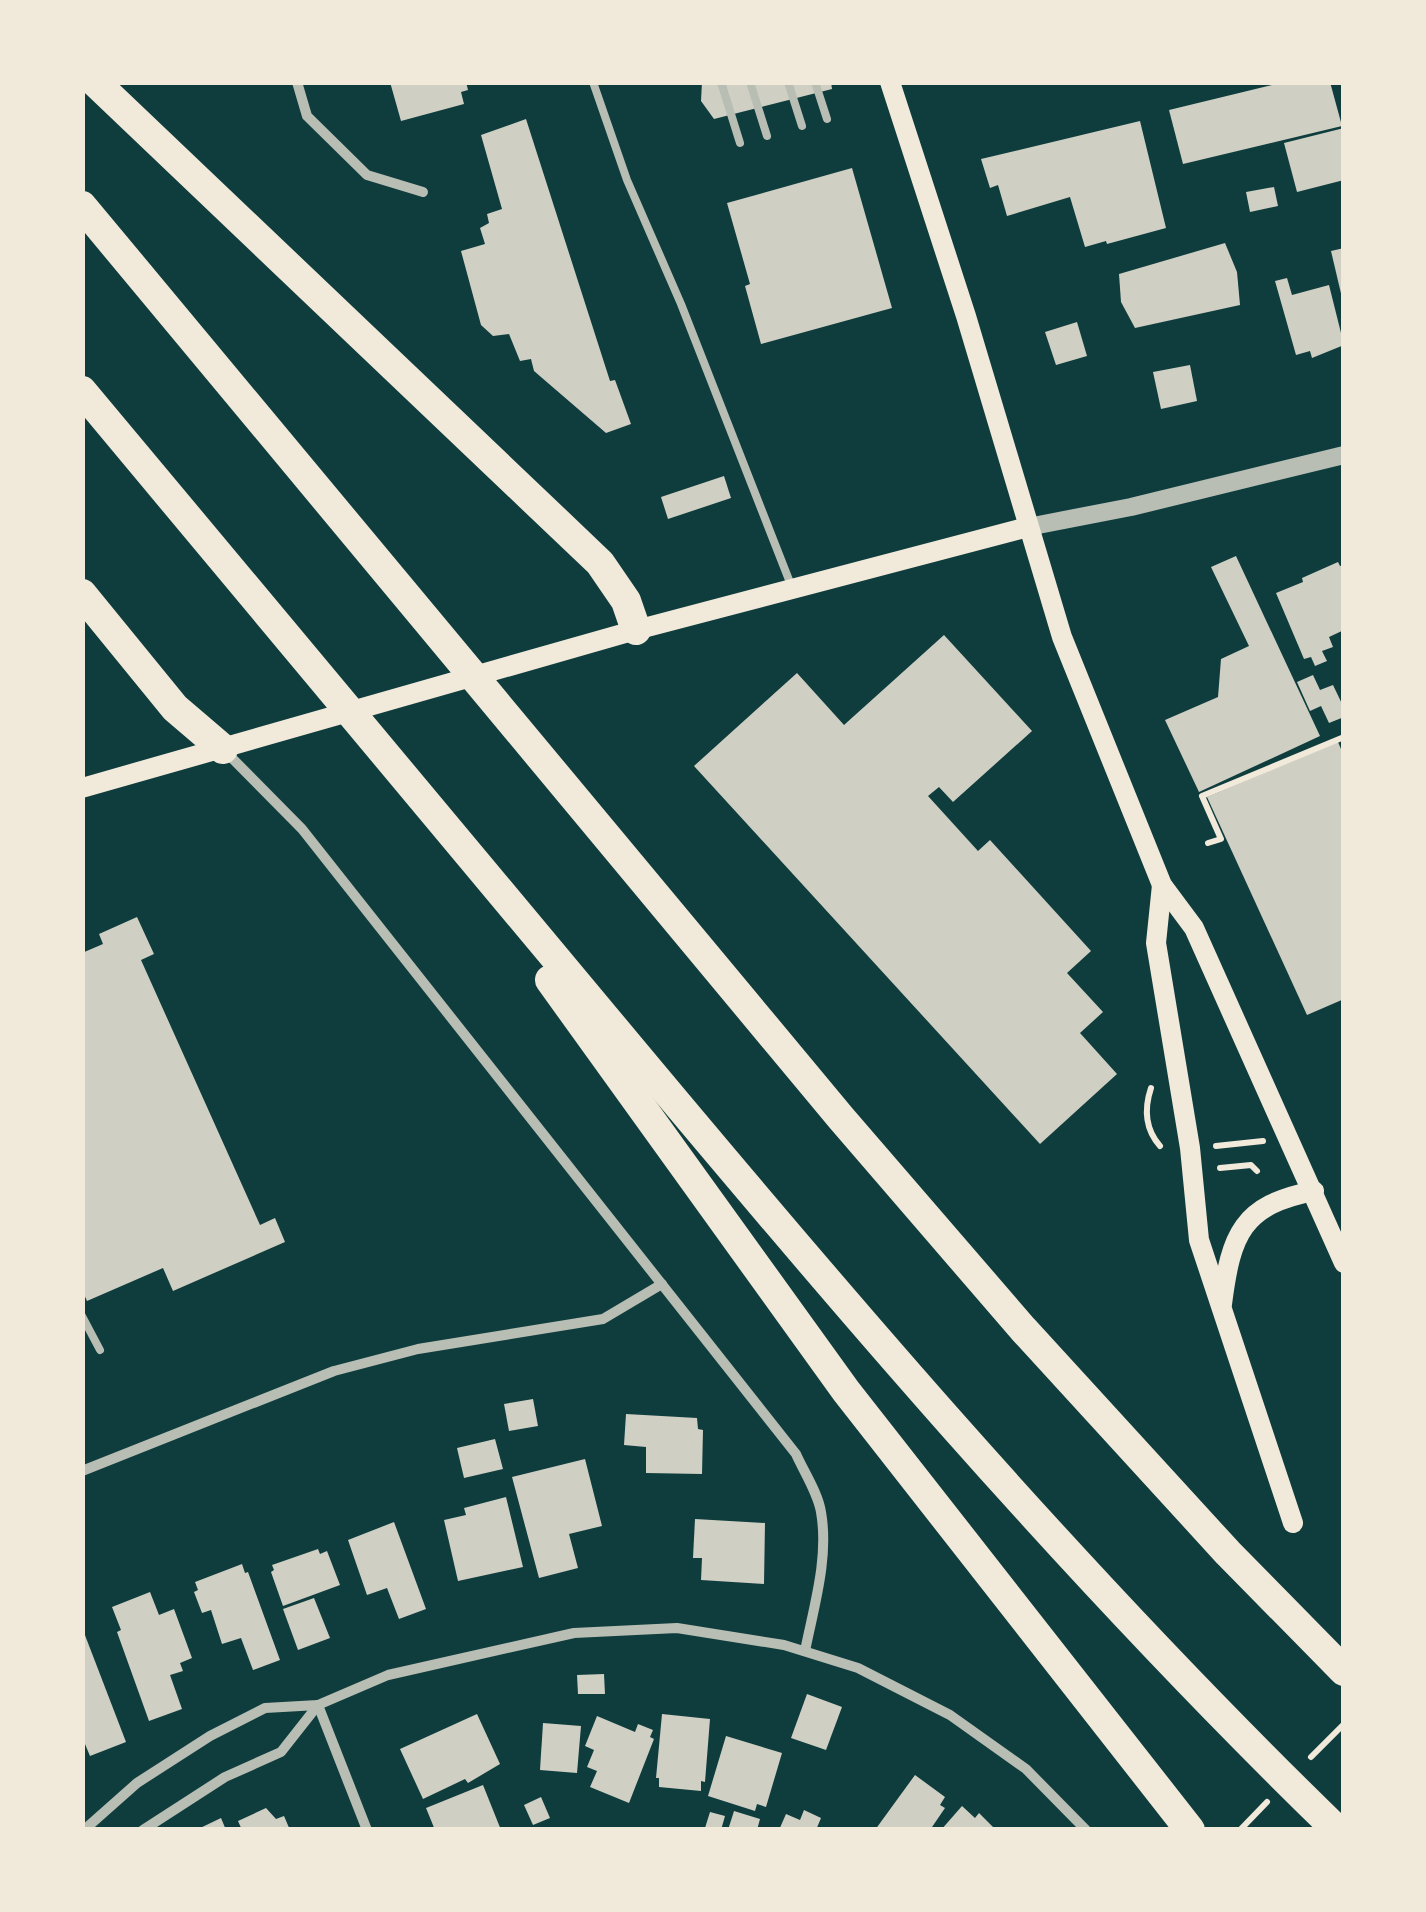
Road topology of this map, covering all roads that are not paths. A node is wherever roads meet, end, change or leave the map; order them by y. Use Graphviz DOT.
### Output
graph roads {
  1 [pos="95,82"];
  2 [pos="296,82"];
  3 [pos="593,82"];
  4 [pos="721,82"];
  5 [pos="750,82"];
  6 [pos="788,82"];
  7 [pos="815,82"];
  8 [pos="890,82"];
  9 [pos="827,120"];
  10 [pos="802,126"];
  11 [pos="767,136"];
  12 [pos="740,142"];
  13 [pos="423,192"];
  14 [pos="82,206"];
  15 [pos="82,391"];
  16 [pos="1344,455"];
  17 [pos="1028,527"];
  18 [pos="792,588"];
  19 [pos="82,594"];
  20 [pos="636,630"];
  21 [pos="223,749"];
  22 [pos="412,786"];
  23 [pos="82,788"];
  24 [pos="1162,885"];
  25 [pos="1314,1191"];
  26 [pos="1344,1262"];
  27 [pos="662,1284"];
  28 [pos="1221,1310"];
  29 [pos="82,1316"];
  30 [pos="100,1350"];
  31 [pos="82,1472"];
  32 [pos="1293,1522"];
  33 [pos="805,1651"];
  34 [pos="1344,1672"];
  35 [pos="318,1706"];
  36 [pos="84,1830"];
  37 [pos="144,1830"];
  38 [pos="367,1830"];
  39 [pos="1086,1830"];
  40 [pos="1190,1830"];
  41 [pos="1337,1830"];
  1 -- 20 [label="highway"];
  2 -- 13 [label="street"];
  3 -- 18 [label="lane"];
  4 -- 12 [label="lane"];
  5 -- 11 [label="lane"];
  6 -- 10 [label="lane"];
  7 -- 9 [label="lane"];
  8 -- 17 [label="main road"];
  14 -- 34 [label="highway"];
  15 -- 22 [label="highway"];
  16 -- 17 [label="street"];
  17 -- 18 [label="main road"];
  17 -- 24 [label="main road"];
  18 -- 20 [label="main road"];
  19 -- 21 [label="highway"];
  20 -- 21 [label="main road"];
  21 -- 23 [label="main road"];
  21 -- 27 [label="street"];
  22 -- 40 [label="highway"];
  22 -- 41 [label="highway"];
  24 -- 25 [label="main road"];
  24 -- 28 [label="main road"];
  25 -- 26 [label="main road"];
  25 -- 28 [label="main road"];
  27 -- 31 [label="street"];
  27 -- 33 [label="street"];
  28 -- 32 [label="main road"];
  29 -- 30 [label="lane"];
  33 -- 35 [label="street"];
  33 -- 39 [label="street"];
  35 -- 36 [label="street"];
  35 -- 37 [label="street"];
  35 -- 38 [label="street"];
}
